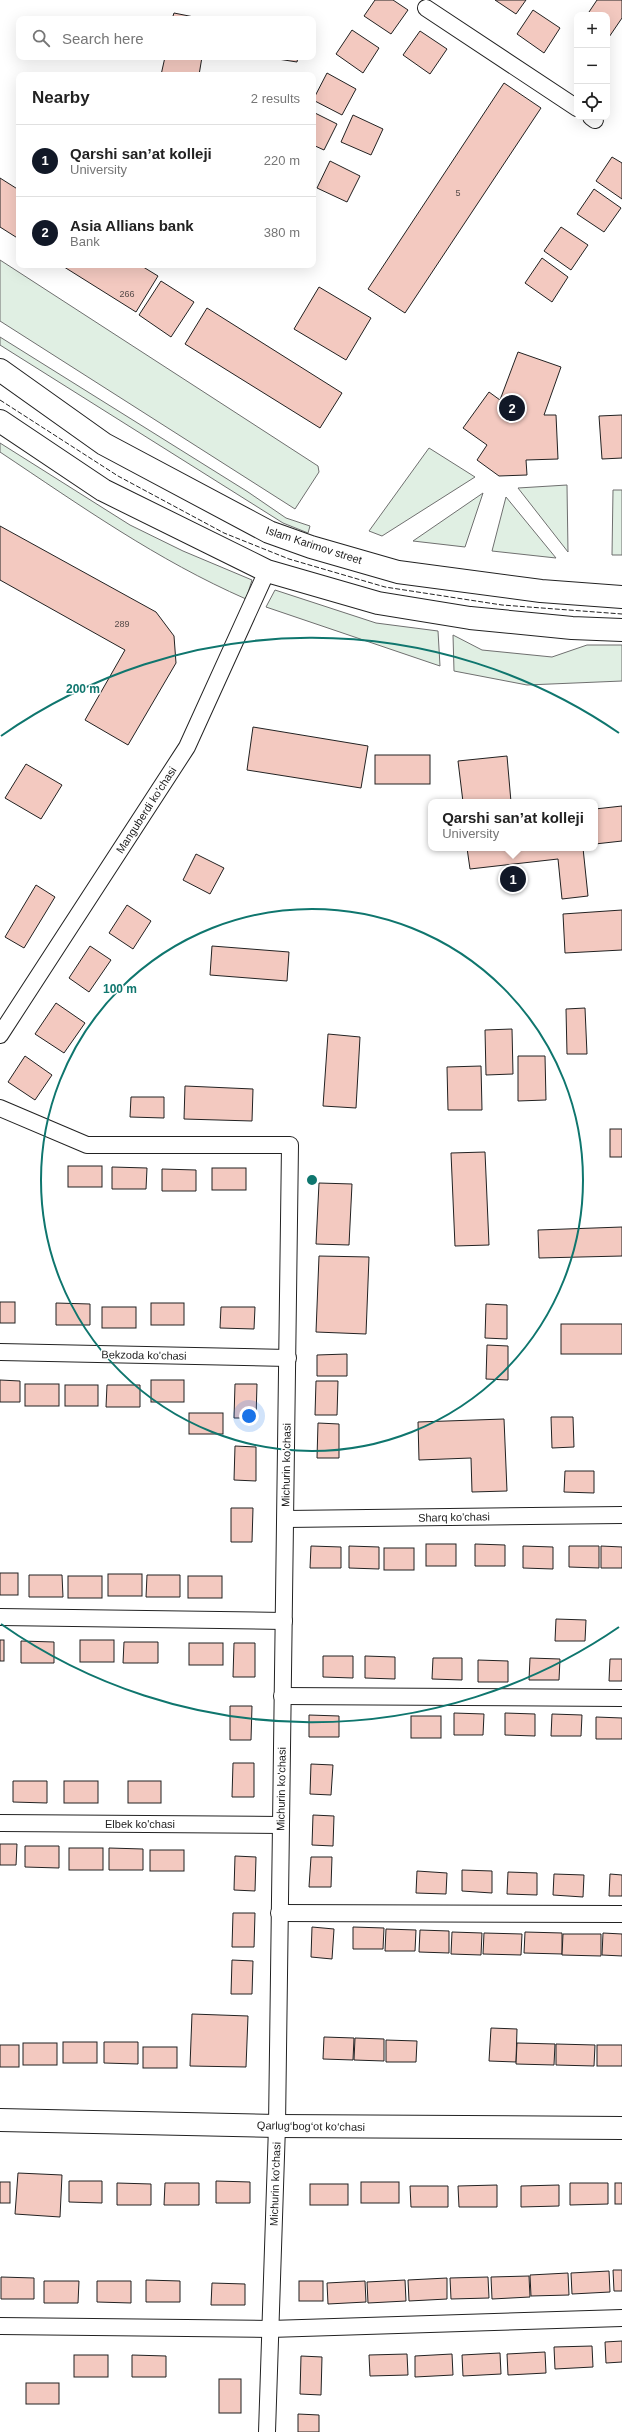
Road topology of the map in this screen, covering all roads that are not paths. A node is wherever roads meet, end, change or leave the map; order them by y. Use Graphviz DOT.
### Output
graph roads {
  1 [pos="426,8"];
  2 [pos="574,106"];
  3 [pos="0,370"];
  4 [pos="0,421"];
  5 [pos="267,571"];
  6 [pos="622,597"];
  7 [pos="622,630"];
  8 [pos="0,1035"];
  9 [pos="0,1108"];
  10 [pos="0,1352"];
  11 [pos="288,1358"];
  12 [pos="622,1515"];
  13 [pos="286,1519"];
  14 [pos="0,1617"];
  15 [pos="284,1621"];
  16 [pos="282,1696"];
  17 [pos="622,1698"];
  18 [pos="0,1823"];
  19 [pos="280,1825"];
  20 [pos="279,1913"];
  21 [pos="622,1914"];
  22 [pos="0,2120"];
  23 [pos="277,2126"];
  24 [pos="622,2128"];
  25 [pos="622,2318"];
  26 [pos="0,2326"];
  27 [pos="270,2329"];
  28 [pos="267,2432"];
  1 -- 2 [label="street"];
  3 -- 6 [label="main road, Islam Karimov street"];
  4 -- 5 [label="main road"];
  5 -- 7 [label="main road"];
  5 -- 8 [label="street, Manguberdi ko'chasi"];
  9 -- 11 [label="street, Michurin ko'chasi"];
  10 -- 11 [label="street, Bekzoda ko'chasi"];
  11 -- 13 [label="street, Michurin ko'chasi"];
  12 -- 13 [label="street, Sharq ko'chasi"];
  13 -- 15 [label="street, Michurin ko'chasi"];
  14 -- 15 [label="street"];
  15 -- 16 [label="street, Michurin ko'chasi"];
  16 -- 17 [label="street"];
  16 -- 19 [label="street, Michurin ko'chasi"];
  18 -- 19 [label="street, Elbek ko'chasi"];
  19 -- 20 [label="street, Michurin ko'chasi"];
  20 -- 21 [label="street"];
  20 -- 23 [label="street, Michurin ko'chasi"];
  22 -- 23 [label="main road, Qarlug‘bog‘ot ko‘chasi"];
  23 -- 24 [label="main road, Qarlug‘bog‘ot ko‘chasi"];
  23 -- 27 [label="street, Michurin ko'chasi"];
  25 -- 27 [label="street"];
  26 -- 27 [label="street"];
  27 -- 28 [label="street, Michurin ko'chasi"];
}
